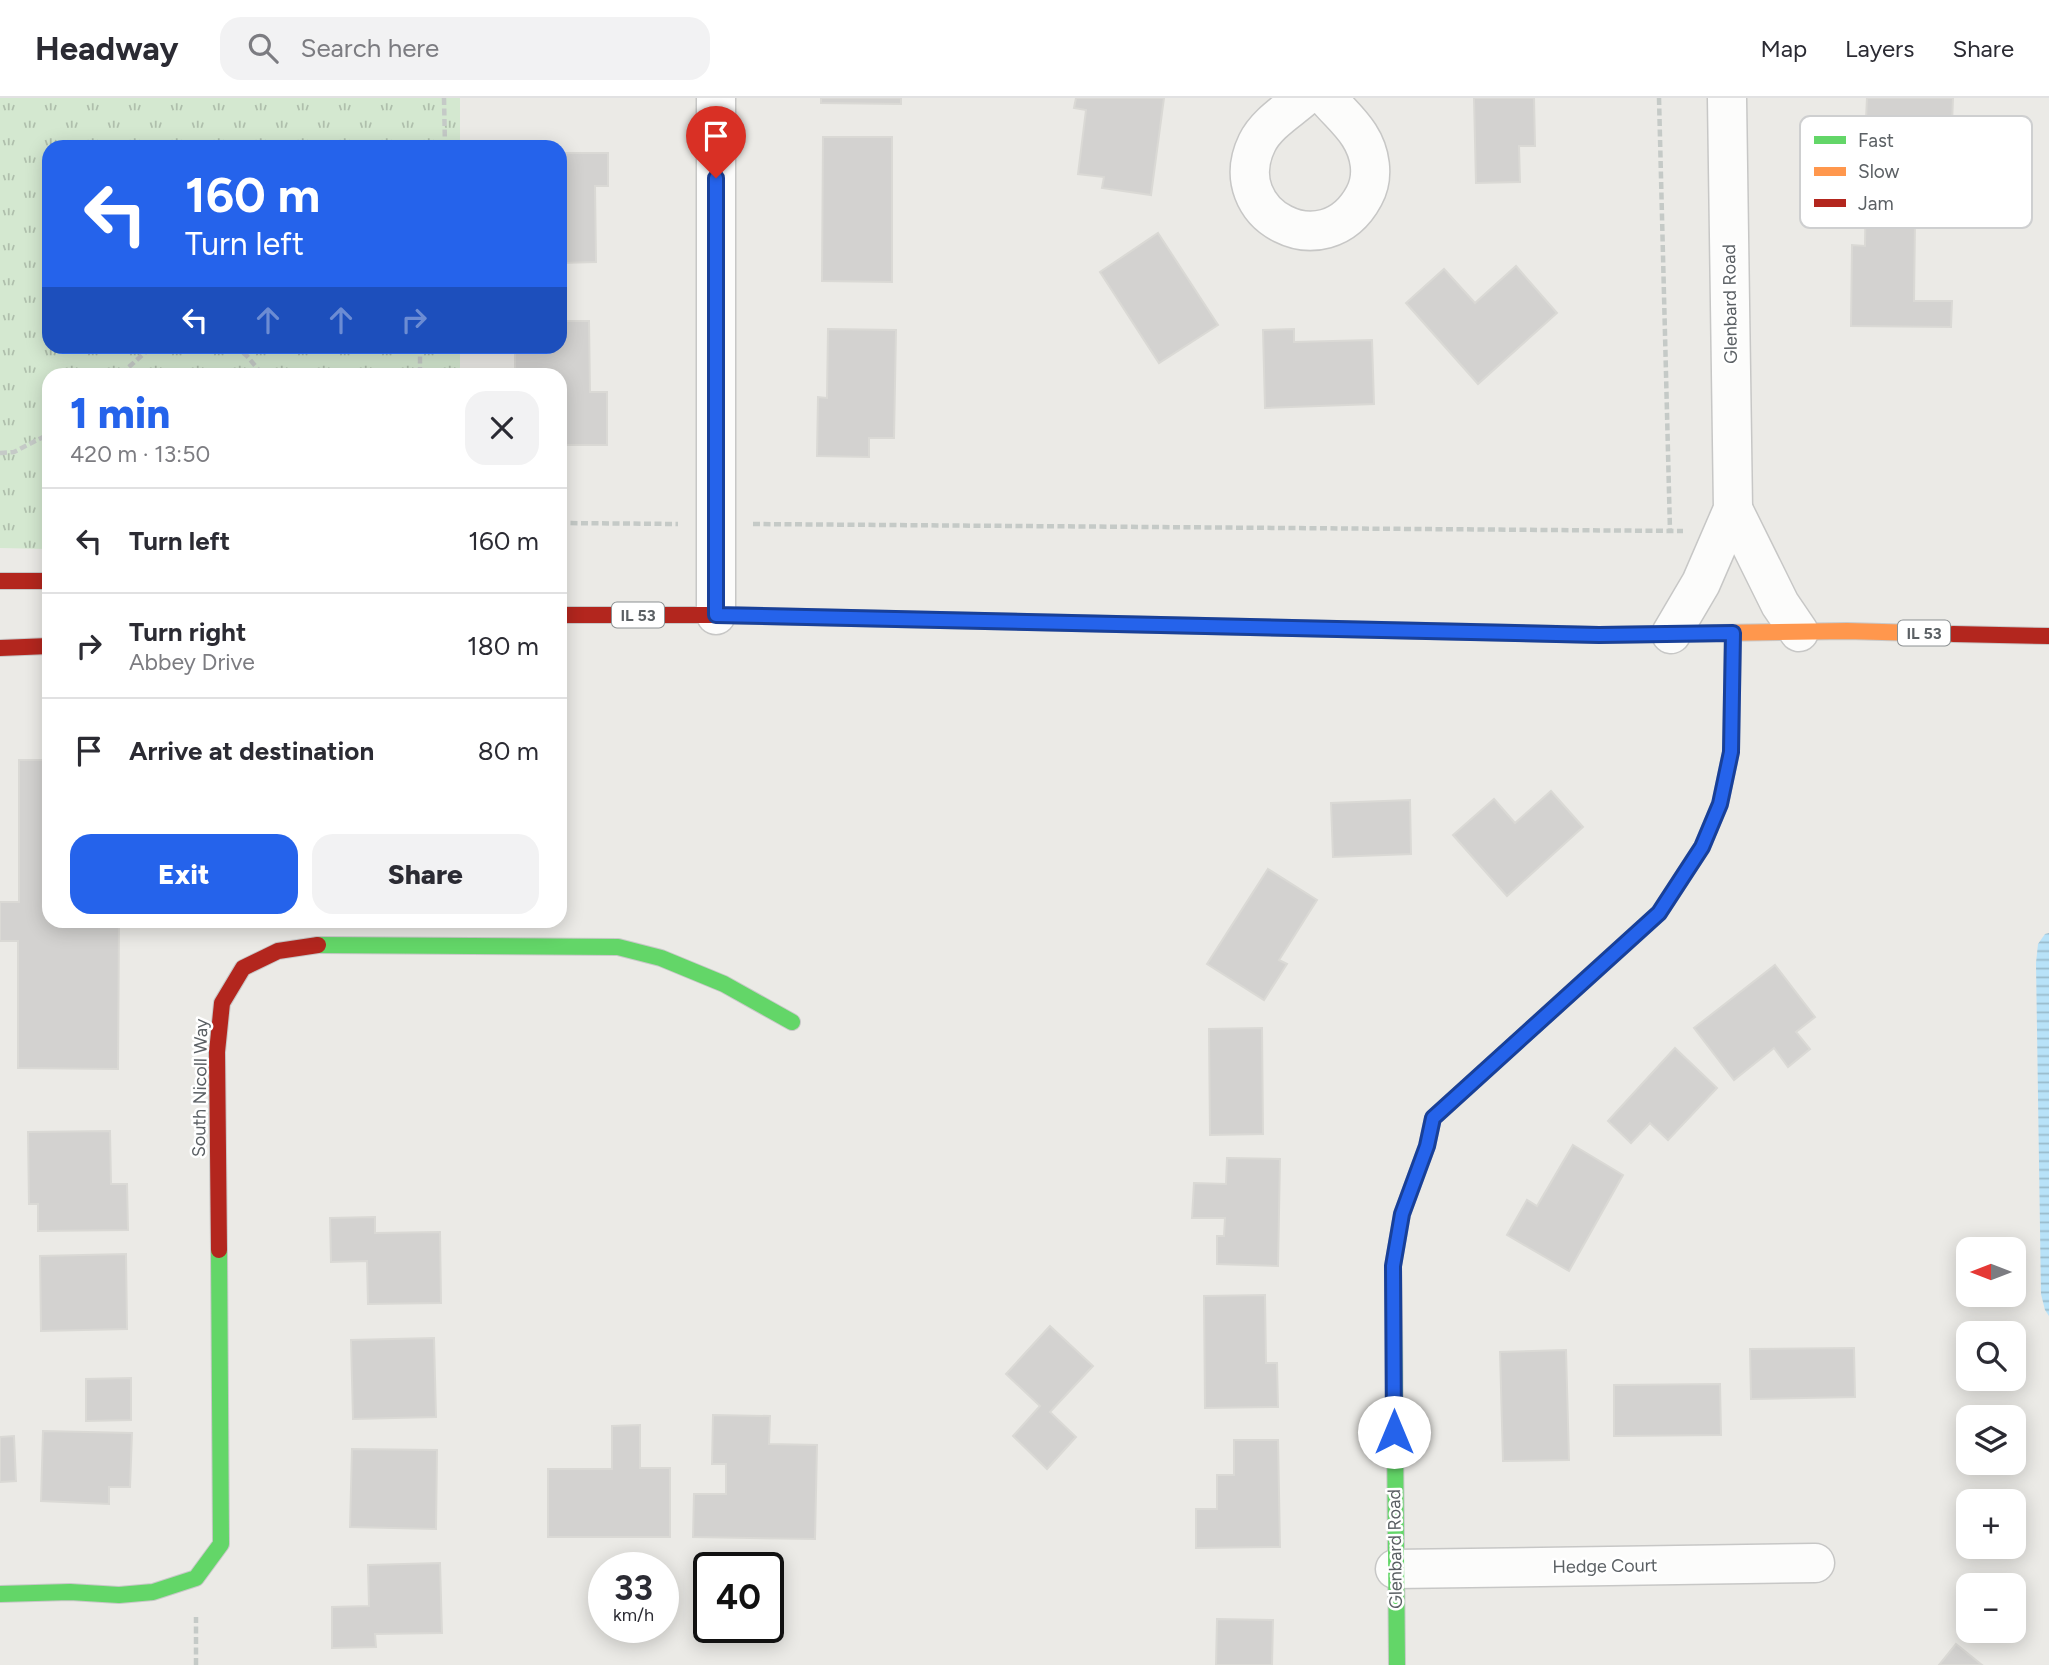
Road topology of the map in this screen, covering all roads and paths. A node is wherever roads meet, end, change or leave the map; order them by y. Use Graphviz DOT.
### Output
graph roads {
  1 [pos="444,98"];
  2 [pos="716,98"];
  3 [pos="1303,98"];
  4 [pos="1327,98"];
  5 [pos="1660,98"];
  6 [pos="1727,98"];
  7 [pos="445,140"];
  8 [pos="144,354"];
  9 [pos="245,354"];
  10 [pos="128,368"];
  11 [pos="257,368"];
  12 [pos="42,438"];
  13 [pos="0,453"];
  14 [pos="1728,520"];
  15 [pos="567,523"];
  16 [pos="716,524"];
  17 [pos="1670,531"];
  18 [pos="0,581"];
  19 [pos="42,581"];
  20 [pos="567,615"];
  21 [pos="716,615"];
  22 [pos="1799,632"];
  23 [pos="1733,633"];
  24 [pos="1671,634"];
  25 [pos="2049,636"];
  26 [pos="42,646"];
  27 [pos="0,648"];
  28 [pos="792,1022"];
  29 [pos="1815,1563"];
  30 [pos="1395,1569"];
  31 [pos="0,1594"];
  32 [pos="1397,1665"];
  1 -- 7 [label="path"];
  2 -- 16 [label="street"];
  3 -- 4 [label="street"];
  5 -- 17 [label="path"];
  6 -- 14 [label="street, Glenbard Road"];
  8 -- 10 [label="path"];
  9 -- 11 [label="path"];
  12 -- 13 [label="path"];
  14 -- 17 [label="path"];
  14 -- 22 [label="street, Glenbard Road"];
  14 -- 24 [label="street, Glenbard Road"];
  15 -- 16 [label="path"];
  16 -- 17 [label="path"];
  16 -- 21 [label="street"];
  18 -- 19 [label="street"];
  20 -- 21 [label="street, IL 53"];
  21 -- 24 [label="street, IL 53"];
  22 -- 23 [label="street, IL 53"];
  22 -- 25 [label="street, IL 53"];
  23 -- 24 [label="street, IL 53"];
  23 -- 30 [label="street, Glenbard Road"];
  26 -- 27 [label="street"];
  28 -- 31 [label="street, South Nicoll Way"];
  29 -- 30 [label="street, Hedge Court"];
  30 -- 32 [label="street, Glenbard Road"];
}
